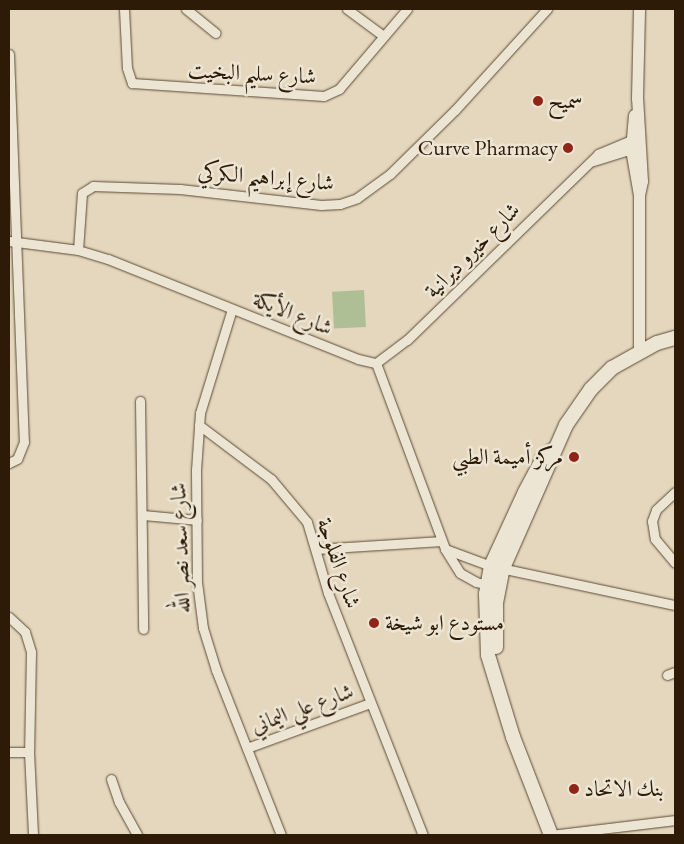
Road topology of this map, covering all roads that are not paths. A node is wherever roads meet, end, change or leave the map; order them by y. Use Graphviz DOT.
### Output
graph roads {
  1 [pos="124,9"];
  2 [pos="186,9"];
  3 [pos="347,9"];
  4 [pos="407,9"];
  5 [pos="639,9"];
  6 [pos="543,10"];
  7 [pos="216,33"];
  8 [pos="382,35"];
  9 [pos="9,54"];
  10 [pos="635,143"];
  11 [pos="13,241"];
  12 [pos="78,250"];
  13 [pos="232,309"];
  14 [pos="675,338"];
  15 [pos="639,352"];
  16 [pos="376,363"];
  17 [pos="140,401"];
  18 [pos="199,425"];
  19 [pos="9,463"];
  20 [pos="675,492"];
  21 [pos="142,515"];
  22 [pos="197,520"];
  23 [pos="444,545"];
  24 [pos="316,549"];
  25 [pos="675,563"];
  26 [pos="497,567"];
  27 [pos="493,586"];
  28 [pos="675,605"];
  29 [pos="9,617"];
  30 [pos="143,629"];
  31 [pos="370,702"];
  32 [pos="247,748"];
  33 [pos="9,752"];
  34 [pos="29,752"];
  35 [pos="111,779"];
  36 [pos="675,820"];
  37 [pos="33,835"];
  38 [pos="137,835"];
  39 [pos="281,835"];
  40 [pos="423,835"];
  41 [pos="551,835"];
  1 -- 8 [label="street, شارع سليم البخيت"];
  2 -- 7 [label="street, شارع سليم البخيت"];
  3 -- 8 [label="street"];
  4 -- 8 [label="street, شارع سليم البخيت"];
  5 -- 10 [label="street"];
  6 -- 12 [label="street, شارع إبراهيم الكركي"];
  9 -- 11 [label="street"];
  10 -- 15 [label="street"];
  10 -- 16 [label="street, شارع خيرو ديرانية"];
  11 -- 12 [label="street, شارع الأيكة"];
  11 -- 19 [label="street"];
  12 -- 13 [label="street, شارع الأيكة"];
  13 -- 16 [label="street, شارع الأيكة"];
  13 -- 18 [label="street, شارع سعد نصر الله"];
  14 -- 15 [label="main road"];
  15 -- 26 [label="main road"];
  16 -- 23 [label="street"];
  17 -- 21 [label="street"];
  18 -- 22 [label="street, شارع سعد نصر الله"];
  18 -- 24 [label="street, شارع الفلوجة"];
  20 -- 25 [label="street"];
  21 -- 22 [label="street"];
  21 -- 30 [label="street"];
  22 -- 32 [label="street, شارع سعد نصر الله"];
  23 -- 24 [label="street"];
  23 -- 26 [label="street"];
  23 -- 27 [label="street"];
  24 -- 31 [label="street, شارع الفلوجة"];
  26 -- 27 [label="main road"];
  26 -- 28 [label="street"];
  27 -- 41 [label="main road"];
  29 -- 34 [label="street"];
  31 -- 32 [label="street, شارع علي اليماني"];
  31 -- 40 [label="street, شارع الفلوجة"];
  32 -- 39 [label="street, شارع سعد نصر الله"];
  33 -- 34 [label="street"];
  34 -- 37 [label="street"];
  35 -- 38 [label="street"];
  36 -- 41 [label="street"];
}
